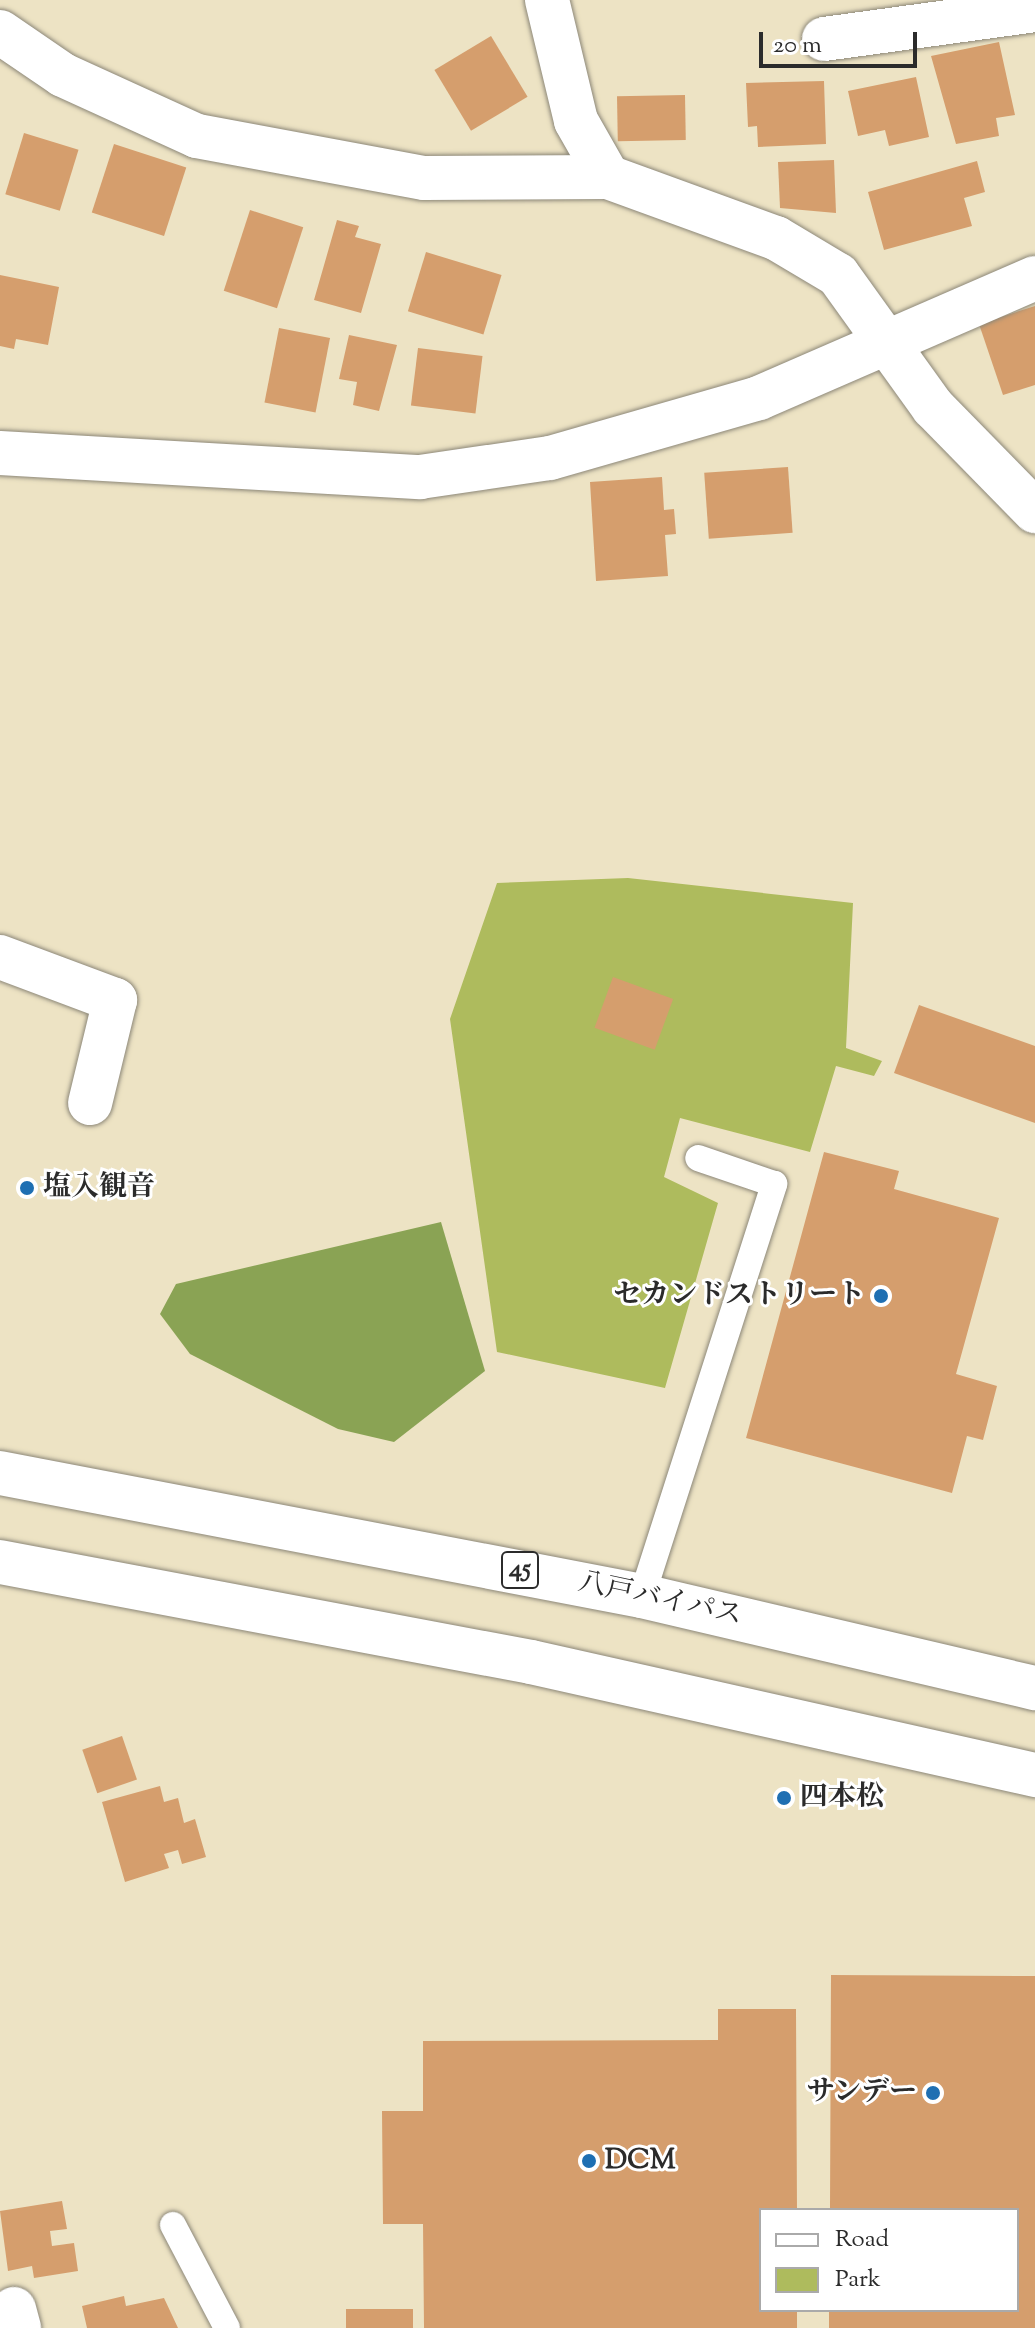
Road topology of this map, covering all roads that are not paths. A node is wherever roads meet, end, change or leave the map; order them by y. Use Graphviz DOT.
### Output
graph roads {
  1 [pos="547,0"];
  2 [pos="1035,10"];
  3 [pos="0,32"];
  4 [pos="824,39"];
  5 [pos="608,177"];
  6 [pos="1035,278"];
  7 [pos="890,345"];
  8 [pos="0,453"];
  9 [pos="1035,511"];
  10 [pos="0,957"];
  11 [pos="90,1103"];
  12 [pos="698,1158"];
  13 [pos="0,1473"];
  14 [pos="0,1562"];
  15 [pos="642,1596"];
  16 [pos="1035,1688"];
  17 [pos="1035,1775"];
  18 [pos="173,2225"];
  19 [pos="227,2328"];
  1 -- 5 [label="main road"];
  2 -- 4 [label="main road"];
  3 -- 5 [label="main road"];
  5 -- 7 [label="main road"];
  6 -- 7 [label="main road"];
  7 -- 8 [label="main road"];
  7 -- 9 [label="main road"];
  10 -- 11 [label="main road"];
  12 -- 15 [label="lane"];
  13 -- 15 [label="main road, 八戸バイパス / 45"];
  14 -- 17 [label="main road"];
  15 -- 16 [label="main road, 八戸バイパス / 45"];
  18 -- 19 [label="lane"];
}
